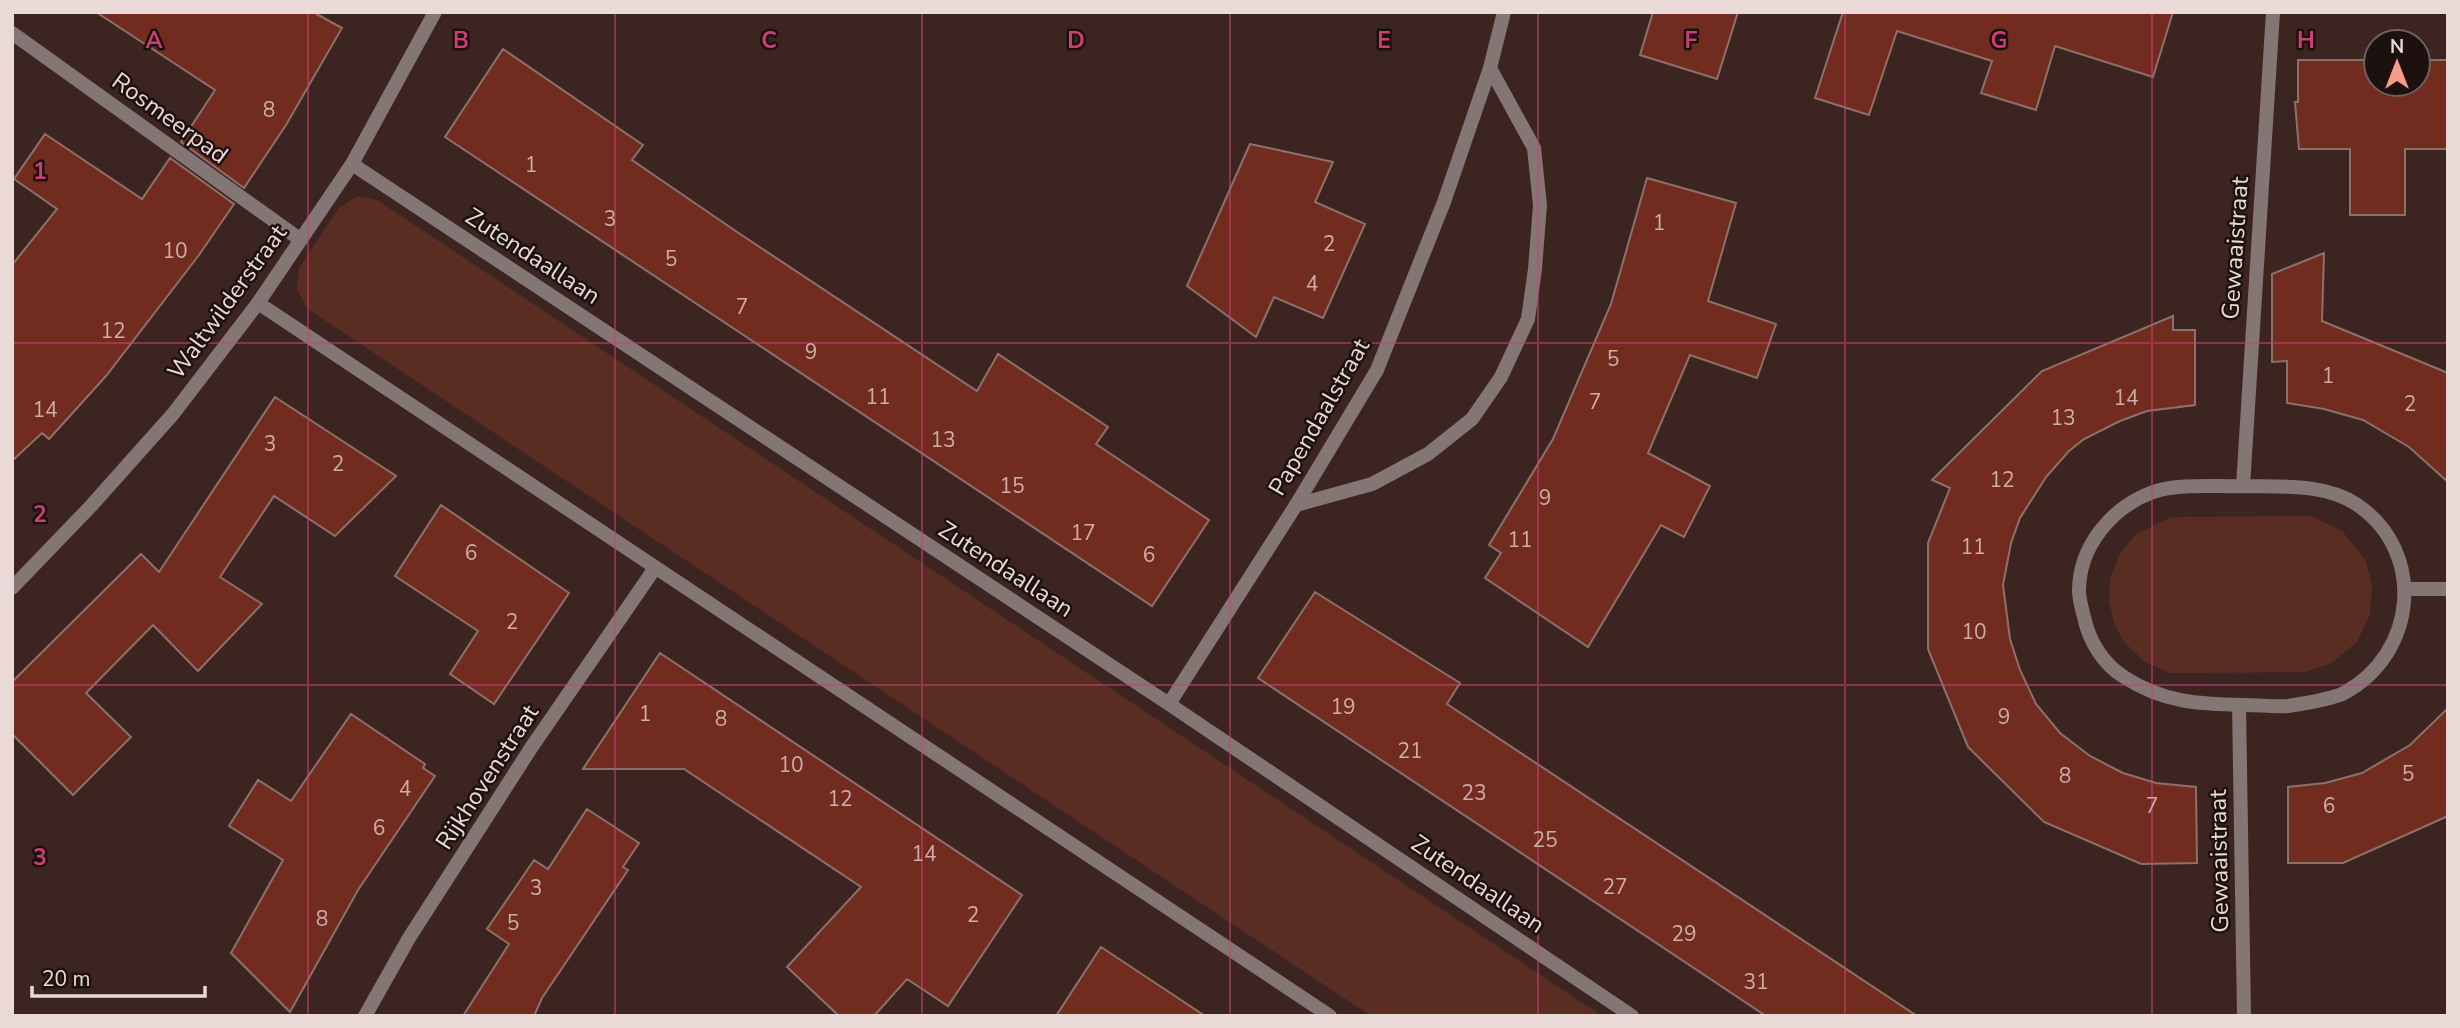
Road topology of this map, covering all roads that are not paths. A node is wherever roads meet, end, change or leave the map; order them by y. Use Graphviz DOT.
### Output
graph roads {
  1 [pos="435,12"];
  2 [pos="1504,12"];
  3 [pos="2273,12"];
  4 [pos="12,33"];
  5 [pos="1490,68"];
  6 [pos="352,163"];
  7 [pos="301,240"];
  8 [pos="258,303"];
  9 [pos="2243,486"];
  10 [pos="1296,505"];
  11 [pos="655,568"];
  12 [pos="12,588"];
  13 [pos="2405,589"];
  14 [pos="2448,589"];
  15 [pos="1170,704"];
  16 [pos="2239,705"];
  17 [pos="365,1016"];
  18 [pos="1330,1016"];
  19 [pos="1632,1016"];
  20 [pos="2244,1016"];
  1 -- 6 [label="street, Waltwilderstraat"];
  2 -- 5 [label="street, Papendaalstraat"];
  3 -- 9 [label="street, Gewaaistraat"];
  4 -- 7 [label="street, Rosmeerpad"];
  5 -- 10 [label="street, Papendaalstraat"];
  5 -- 10 [label="street"];
  6 -- 7 [label="street, Waltwilderstraat"];
  6 -- 15 [label="street, Zutendaallaan"];
  7 -- 8 [label="street, Waltwilderstraat"];
  8 -- 11 [label="street"];
  8 -- 12 [label="street, Waltwilderstraat"];
  9 -- 13 [label="street"];
  9 -- 16 [label="street"];
  10 -- 15 [label="street, Papendaalstraat"];
  11 -- 17 [label="street, Rijkhovenstraat"];
  11 -- 18 [label="street"];
  13 -- 14 [label="street"];
  13 -- 16 [label="street"];
  15 -- 19 [label="street, Zutendaallaan"];
  16 -- 20 [label="street, Gewaaistraat"];
}
